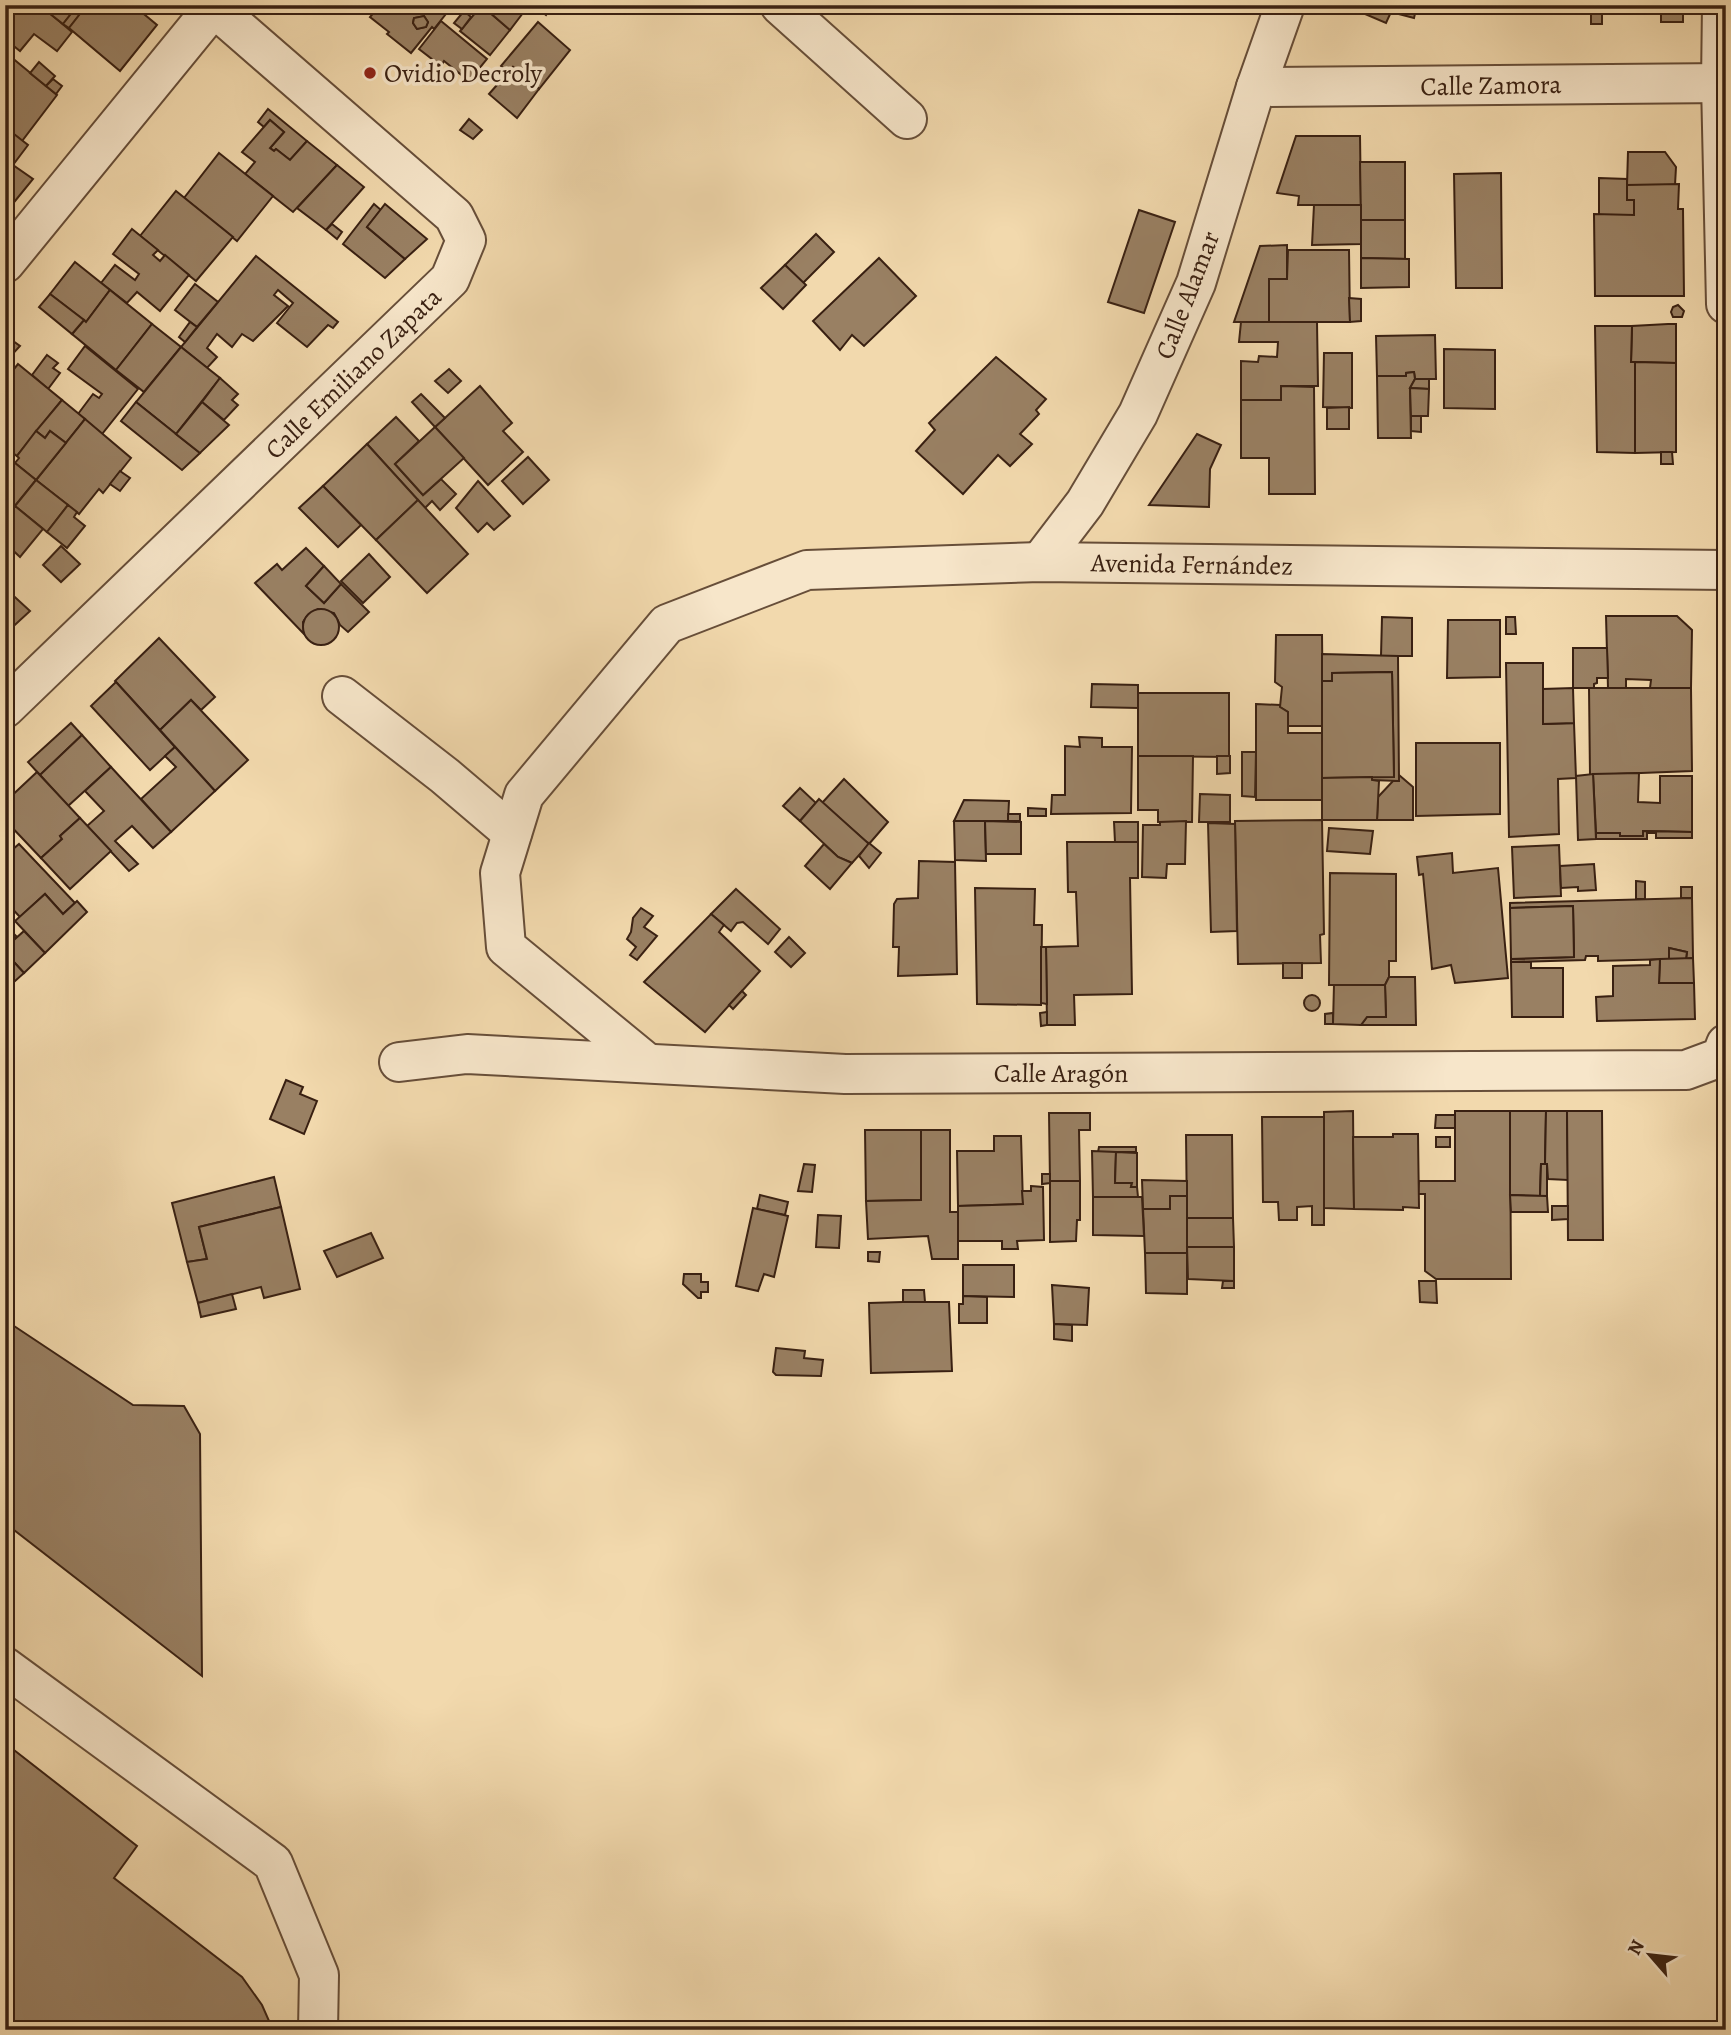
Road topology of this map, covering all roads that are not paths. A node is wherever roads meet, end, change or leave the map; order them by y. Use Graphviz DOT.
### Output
graph roads {
  1 [pos="780,5"];
  2 [pos="1285,5"];
  3 [pos="1722,5"];
  4 [pos="213,6"];
  5 [pos="1723,83"];
  6 [pos="1256,88"];
  7 [pos="907,119"];
  8 [pos="5,263"];
  9 [pos="1726,304"];
  10 [pos="1040,562"];
  11 [pos="1726,570"];
  12 [pos="342,696"];
  13 [pos="5,708"];
  14 [pos="512,833"];
  15 [pos="1723,1051"];
  16 [pos="399,1062"];
  17 [pos="647,1063"];
  18 [pos="5,1667"];
  19 [pos="318,2030"];
  1 -- 7 [label="street"];
  2 -- 6 [label="street, Calle Alamar"];
  3 -- 5 [label="street"];
  4 -- 8 [label="street"];
  4 -- 13 [label="street, Calle Emiliano Zapata"];
  5 -- 6 [label="street, Calle Zamora"];
  5 -- 9 [label="street"];
  6 -- 10 [label="street, Calle Alamar"];
  10 -- 11 [label="street, Avenida Fernández"];
  10 -- 14 [label="street, Avenida Fernández"];
  12 -- 14 [label="street"];
  14 -- 17 [label="street"];
  15 -- 17 [label="street, Calle Aragón"];
  16 -- 17 [label="street, Calle Aragón"];
  18 -- 19 [label="street"];
}
